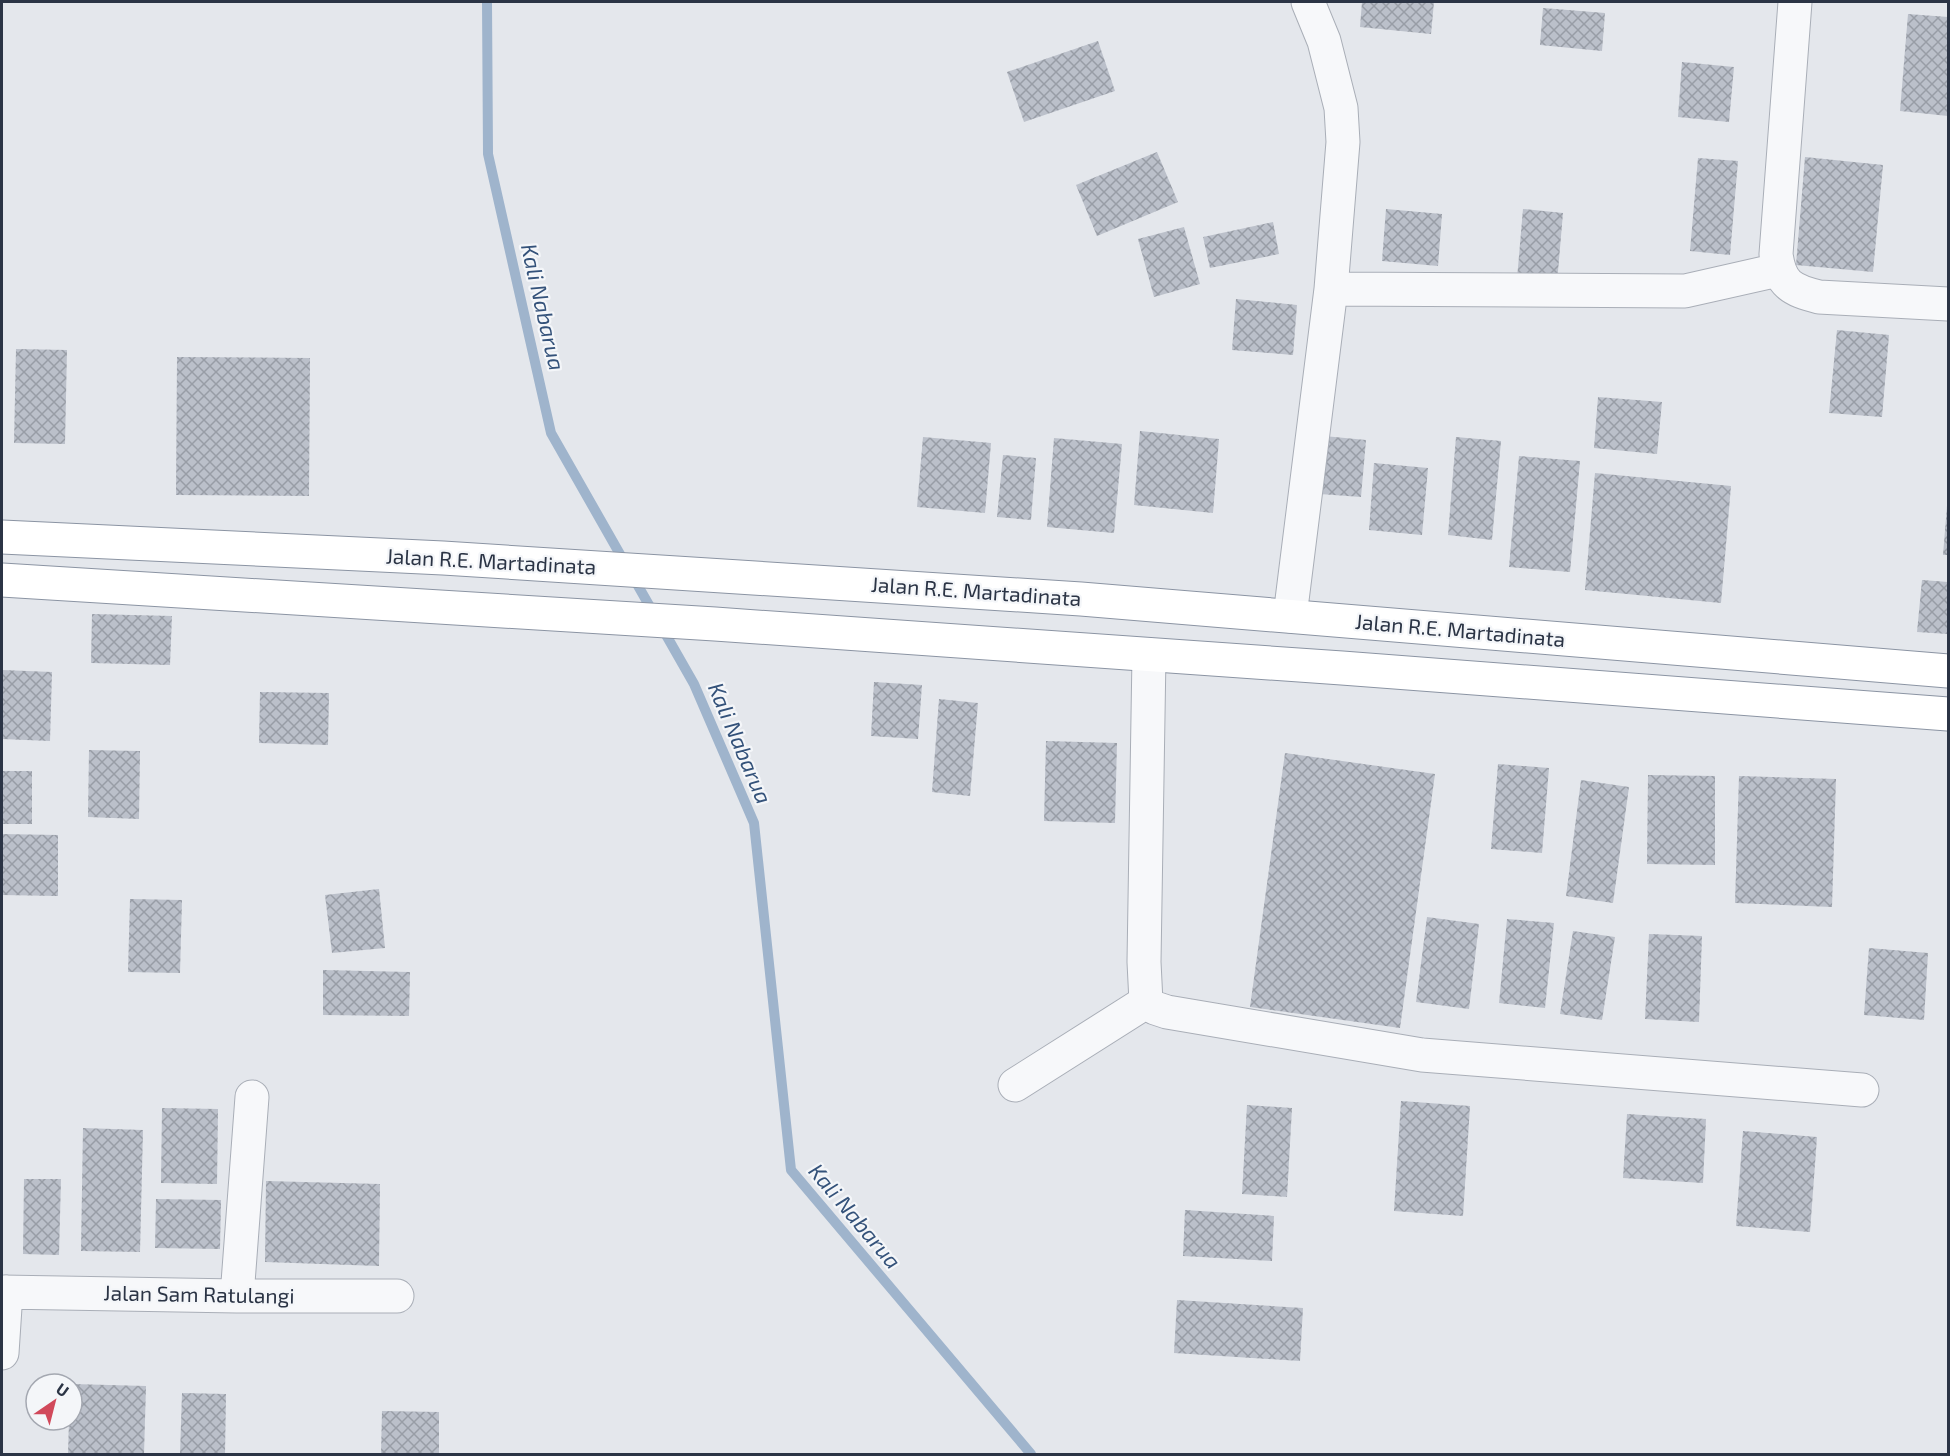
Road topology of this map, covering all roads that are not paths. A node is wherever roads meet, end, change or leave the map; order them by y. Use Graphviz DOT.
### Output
graph roads {
  1 [pos="1308,2"];
  2 [pos="1795,2"];
  3 [pos="1778,270"];
  4 [pos="1331,289"];
  5 [pos="1948,304"];
  6 [pos="2,537"];
  7 [pos="2,580"];
  8 [pos="1290,616"];
  9 [pos="1668,648"];
  10 [pos="1149,655"];
  11 [pos="1948,671"];
  12 [pos="1667,692"];
  13 [pos="1948,714"];
  14 [pos="1146,1002"];
  15 [pos="1015,1085"];
  16 [pos="1862,1090"];
  17 [pos="252,1097"];
  18 [pos="4,1292"];
  19 [pos="237,1296"];
  20 [pos="397,1296"];
  21 [pos="2,1353"];
  1 -- 4 [label="street"];
  2 -- 3 [label="street"];
  3 -- 4 [label="street"];
  3 -- 5 [label="street"];
  4 -- 8 [label="street"];
  6 -- 8 [label="highway, Jalan R.E. Martadinata"];
  7 -- 10 [label="highway, Jalan R.E. Martadinata"];
  8 -- 9 [label="highway, Jalan R.E. Martadinata"];
  9 -- 11 [label="highway, Jalan R.E. Martadinata"];
  9 -- 12 [label="highway"];
  10 -- 12 [label="highway, Jalan R.E. Martadinata"];
  10 -- 14 [label="street"];
  12 -- 13 [label="highway, Jalan R.E. Martadinata"];
  14 -- 15 [label="street"];
  14 -- 16 [label="street"];
  17 -- 19 [label="street"];
  18 -- 19 [label="street, Jalan Sam Ratulangi"];
  18 -- 21 [label="street"];
  19 -- 20 [label="street, Jalan Sam Ratulangi"];
}
